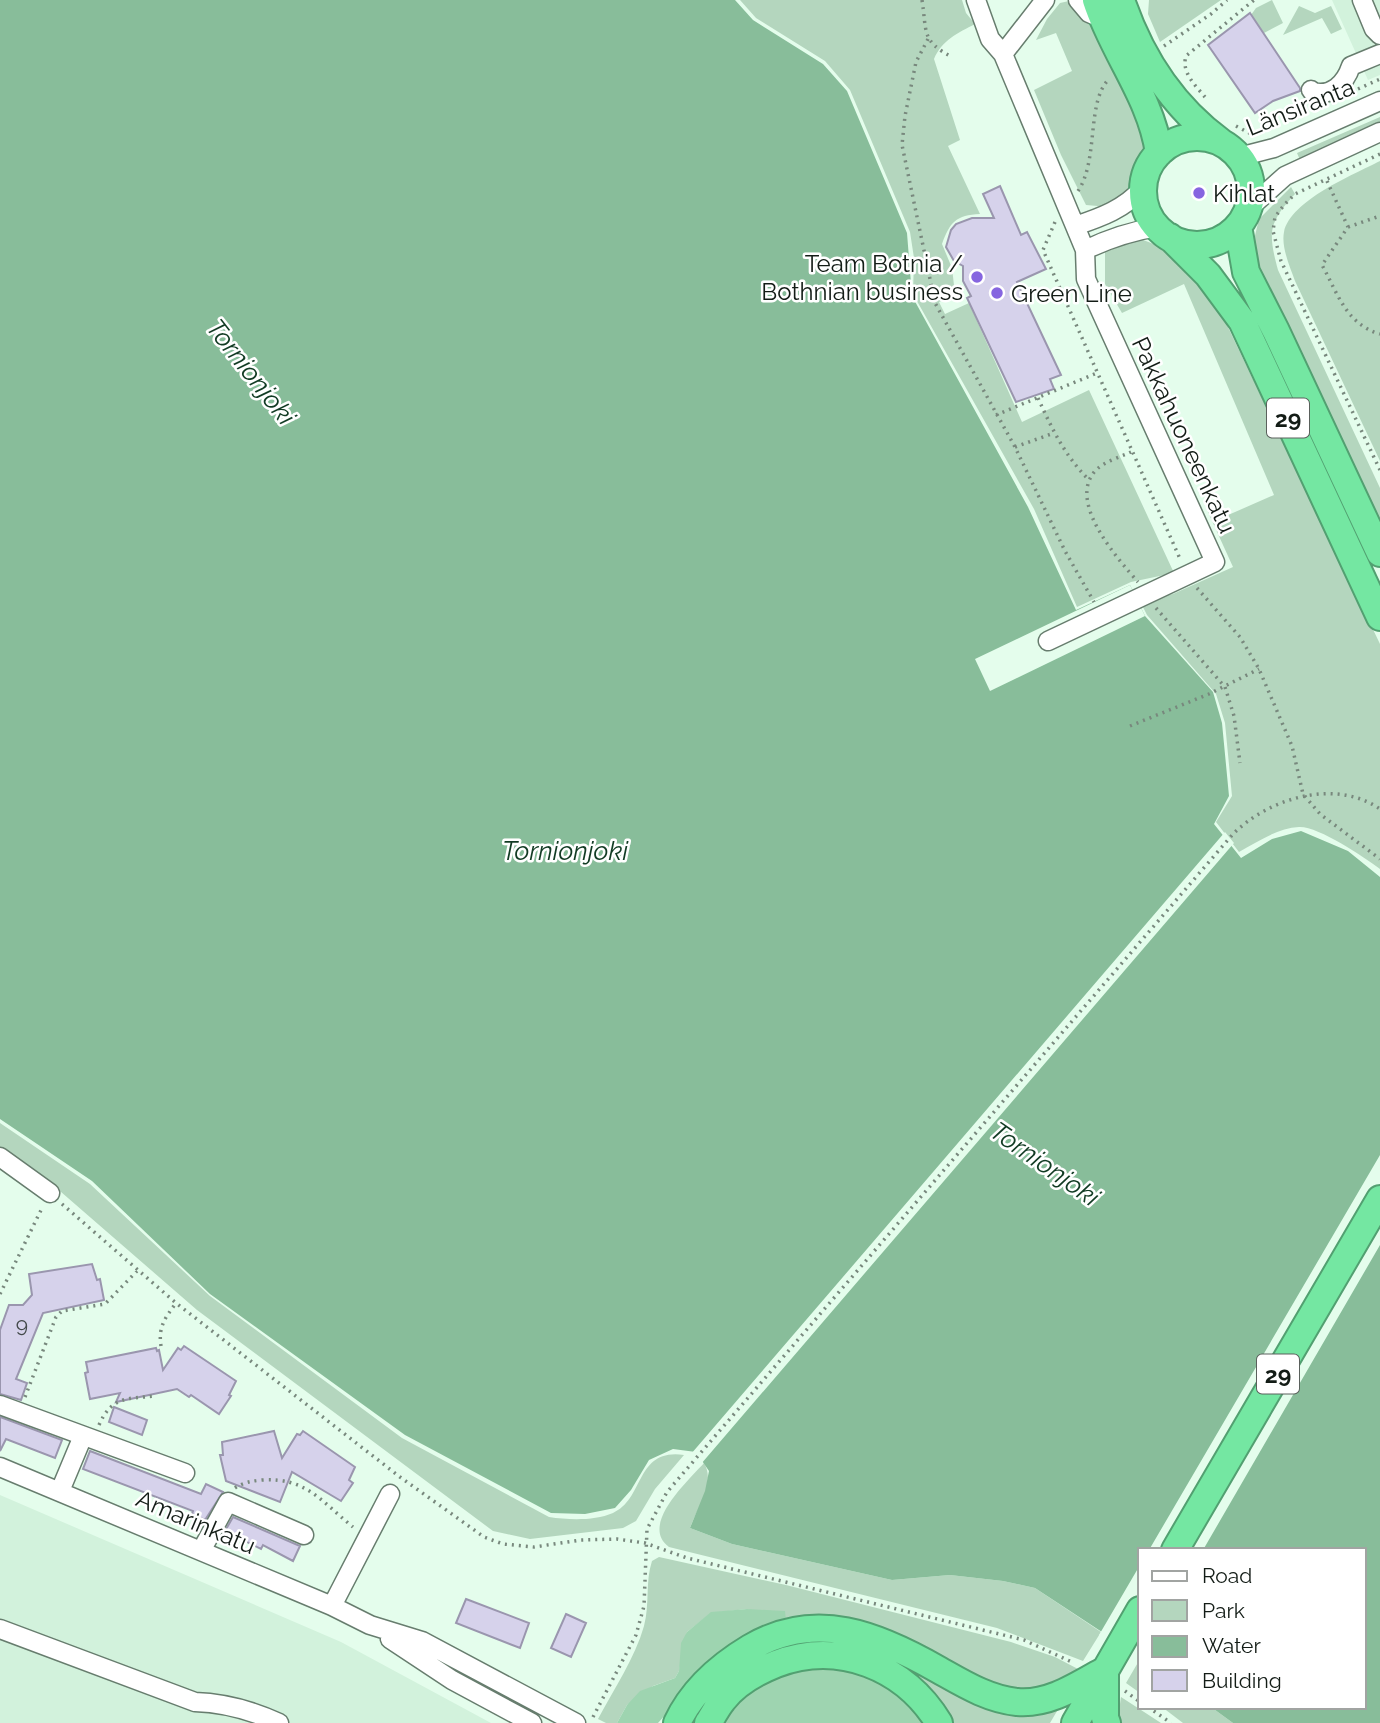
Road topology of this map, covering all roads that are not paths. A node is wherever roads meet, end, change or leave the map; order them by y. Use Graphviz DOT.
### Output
graph roads {
  1 [pos="975,0"];
  2 [pos="1026,0"];
  3 [pos="1045,0"];
  4 [pos="1077,0"];
  5 [pos="1362,0"];
  6 [pos="1116,6"];
  7 [pos="1026,24"];
  8 [pos="1380,35"];
  9 [pos="1003,54"];
  10 [pos="1380,54"];
  11 [pos="1311,90"];
  12 [pos="1380,101"];
  13 [pos="1380,132"];
  14 [pos="1229,140"];
  15 [pos="1159,153"];
  16 [pos="1143,188"];
  17 [pos="1242,218"];
  18 [pos="1075,226"];
  19 [pos="1163,232"];
  20 [pos="1085,250"];
  21 [pos="1380,553"];
  22 [pos="1380,617"];
  23 [pos="1048,641"];
  24 [pos="0,1157"];
  25 [pos="50,1193"];
  26 [pos="1380,1199"];
  27 [pos="0,1405"];
  28 [pos="88,1438"];
  29 [pos="0,1467"];
  30 [pos="185,1473"];
  31 [pos="60,1491"];
  32 [pos="390,1494"];
  33 [pos="304,1535"];
  34 [pos="1176,1548"];
  35 [pos="201,1551"];
  36 [pos="332,1606"];
  37 [pos="1138,1615"];
  38 [pos="370,1625"];
  39 [pos="0,1629"];
  40 [pos="1113,1673"];
  41 [pos="279,1723"];
  42 [pos="532,1723"];
  43 [pos="576,1723"];
  44 [pos="677,1723"];
  45 [pos="708,1723"];
  46 [pos="939,1723"];
  47 [pos="1075,1723"];
  48 [pos="1107,1723"];
  1 -- 9 [label="street, Pakkahuoneenkatu"];
  2 -- 7 [label="street"];
  3 -- 7 [label="street"];
  4 -- 6 [label="street"];
  5 -- 8 [label="street"];
  6 -- 14 [label="highway"];
  6 -- 15 [label="highway"];
  7 -- 9 [label="street"];
  9 -- 18 [label="street, Pakkahuoneenkatu"];
  10 -- 11 [label="street"];
  12 -- 14 [label="street, Länsiranta"];
  13 -- 17 [label="street"];
  14 -- 15 [label="highway"];
  14 -- 17 [label="highway, 29"];
  15 -- 16 [label="highway"];
  16 -- 18 [label="street"];
  16 -- 19 [label="highway, 29"];
  17 -- 19 [label="highway"];
  17 -- 21 [label="highway, 29"];
  18 -- 20 [label="street, Pakkahuoneenkatu"];
  19 -- 20 [label="street"];
  19 -- 22 [label="highway, 29"];
  20 -- 23 [label="street, Pakkahuoneenkatu"];
  24 -- 25 [label="street"];
  26 -- 34 [label="highway, 29"];
  27 -- 28 [label="street"];
  28 -- 30 [label="street"];
  28 -- 31 [label="street"];
  29 -- 31 [label="street, Amarinkatu"];
  31 -- 35 [label="street, Amarinkatu"];
  32 -- 36 [label="street"];
  33 -- 35 [label="street"];
  35 -- 36 [label="street, Amarinkatu"];
  36 -- 38 [label="street, Amarinkatu"];
  37 -- 40 [label="highway"];
  38 -- 42 [label="street, Amarinkatu"];
  38 -- 43 [label="street, Amarinkatu"];
  39 -- 41 [label="street"];
  40 -- 44 [label="highway"];
  40 -- 47 [label="highway"];
  40 -- 48 [label="highway"];
  45 -- 46 [label="highway"];
}
